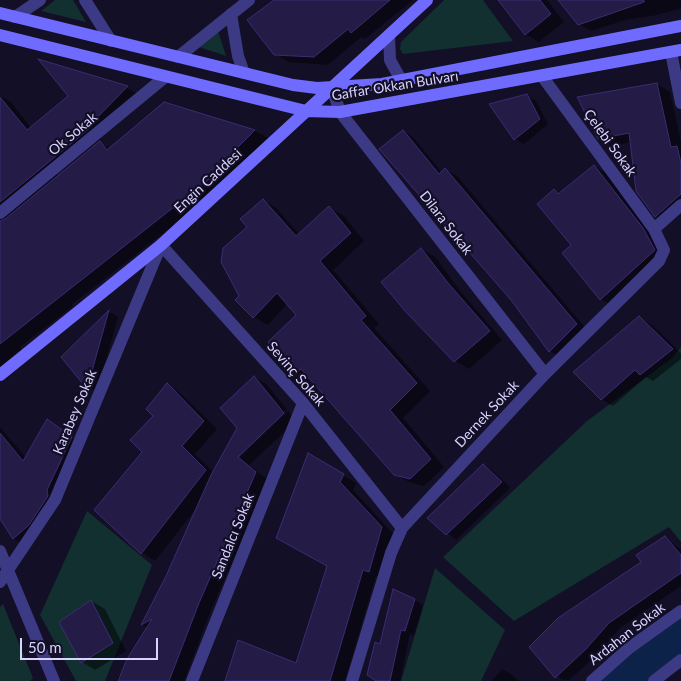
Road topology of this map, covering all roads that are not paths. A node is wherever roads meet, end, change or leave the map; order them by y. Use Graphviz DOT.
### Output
graph roads {
  1 [pos="40,0"];
  2 [pos="85,0"];
  3 [pos="249,0"];
  4 [pos="427,0"];
  5 [pos="0,13"];
  6 [pos="231,14"];
  7 [pos="15,17"];
  8 [pos="681,26"];
  9 [pos="0,35"];
  10 [pos="389,35"];
  11 [pos="111,41"];
  12 [pos="676,51"];
  13 [pos="178,57"];
  14 [pos="244,73"];
  15 [pos="542,76"];
  16 [pos="165,77"];
  17 [pos="401,80"];
  18 [pos="332,88"];
  19 [pos="681,103"];
  20 [pos="306,111"];
  21 [pos="340,112"];
  22 [pos="681,205"];
  23 [pos="0,214"];
  24 [pos="654,229"];
  25 [pos="161,244"];
  26 [pos="0,374"];
  27 [pos="545,374"];
  28 [pos="303,403"];
  29 [pos="402,528"];
  30 [pos="0,551"];
  31 [pos="9,569"];
  32 [pos="0,582"];
  33 [pos="681,611"];
  34 [pos="681,660"];
  35 [pos="53,680"];
  36 [pos="192,681"];
  37 [pos="352,681"];
  38 [pos="592,681"];
  39 [pos="654,681"];
  1 -- 7 [label="street"];
  2 -- 11 [label="street"];
  3 -- 6 [label="street"];
  4 -- 10 [label="main road, Engin Caddesi"];
  5 -- 7 [label="main road, Gaffar Okkan Bulvarı"];
  6 -- 13 [label="street"];
  6 -- 14 [label="street"];
  7 -- 11 [label="main road, Gaffar Okkan Bulvarı"];
  8 -- 17 [label="main road, Gaffar Okkan Bulvarı"];
  9 -- 16 [label="main road, Gaffar Okkan Bulvarı"];
  10 -- 17 [label="street"];
  10 -- 18 [label="main road, Engin Caddesi"];
  11 -- 13 [label="main road, Gaffar Okkan Bulvarı"];
  12 -- 15 [label="main road, Gaffar Okkan Bulvarı"];
  12 -- 19 [label="street"];
  13 -- 14 [label="main road, Gaffar Okkan Bulvarı"];
  14 -- 18 [label="main road, Gaffar Okkan Bulvarı"];
  15 -- 21 [label="main road, Gaffar Okkan Bulvarı"];
  15 -- 24 [label="street, Çelebi Sokak"];
  16 -- 20 [label="main road, Gaffar Okkan Bulvarı"];
  16 -- 23 [label="street, Ok Sokak"];
  17 -- 18 [label="main road, Gaffar Okkan Bulvarı"];
  18 -- 20 [label="main road, Engin Caddesi"];
  18 -- 21 [label="street, Dilara Sokak"];
  20 -- 21 [label="main road, Gaffar Okkan Bulvarı"];
  20 -- 25 [label="main road, Engin Caddesi"];
  21 -- 27 [label="street, Dilara Sokak"];
  22 -- 24 [label="street"];
  24 -- 27 [label="street, Dernek Sokak"];
  25 -- 26 [label="main road, Engin Caddesi"];
  25 -- 28 [label="street, Sevinç Sokak"];
  25 -- 31 [label="street, Karabey Sokak"];
  27 -- 29 [label="street, Dernek Sokak"];
  28 -- 29 [label="street, Sevinç Sokak"];
  28 -- 36 [label="street, Sandalcı Sokak"];
  29 -- 37 [label="street, Dernek Sokak"];
  30 -- 31 [label="street"];
  31 -- 32 [label="street, Karabey Sokak"];
  31 -- 35 [label="street"];
  33 -- 38 [label="street, Ardahan Sokak"];
  34 -- 39 [label="street"];
}
